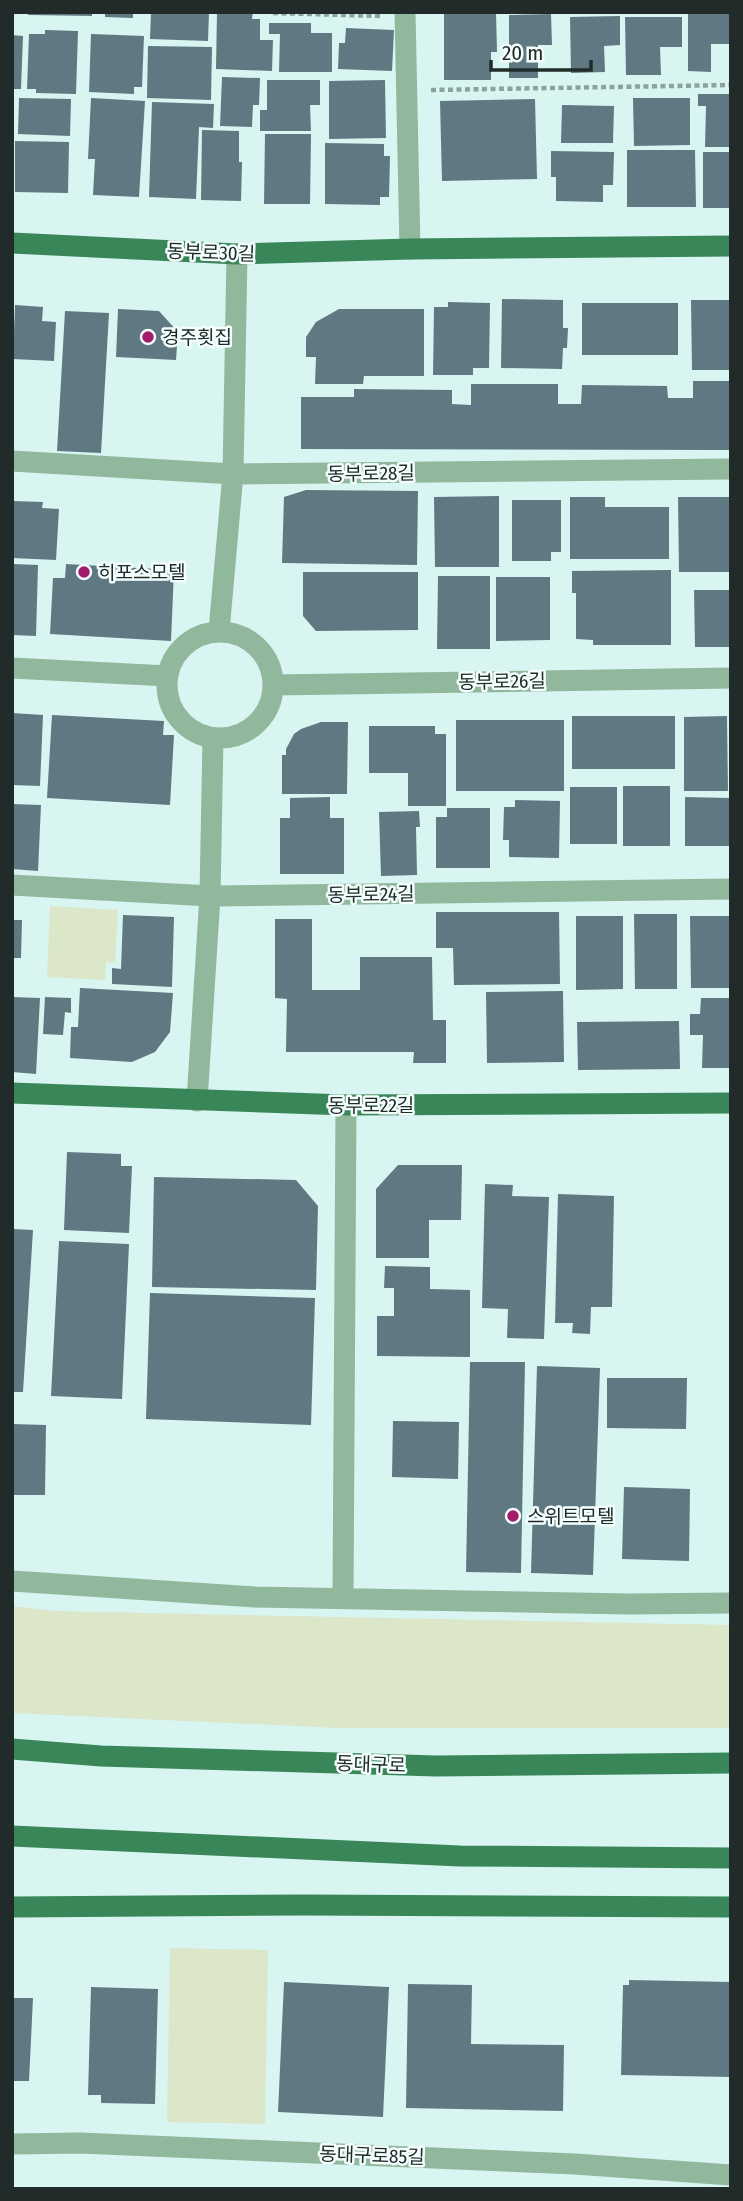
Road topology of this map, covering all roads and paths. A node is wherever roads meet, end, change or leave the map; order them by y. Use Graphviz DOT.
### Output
graph roads {
  1 [pos="273,13"];
  2 [pos="405,15"];
  3 [pos="731,85"];
  4 [pos="406,90"];
  5 [pos="12,243"];
  6 [pos="731,246"];
  7 [pos="410,249"];
  8 [pos="237,254"];
  9 [pos="12,461"];
  10 [pos="731,469"];
  11 [pos="233,474"];
  12 [pos="219,631"];
  13 [pos="12,668"];
  14 [pos="168,676"];
  15 [pos="731,678"];
  16 [pos="274,685"];
  17 [pos="213,738"];
  18 [pos="12,885"];
  19 [pos="731,889"];
  20 [pos="210,896"];
  21 [pos="12,1093"];
  22 [pos="197,1101"];
  23 [pos="731,1103"];
  24 [pos="346,1105"];
  25 [pos="12,1581"];
  26 [pos="343,1598"];
  27 [pos="731,1603"];
  28 [pos="12,1749"];
  29 [pos="731,1763"];
  30 [pos="12,1836"];
  31 [pos="731,1858"];
  32 [pos="12,1907"];
  33 [pos="731,1907"];
  34 [pos="12,2144"];
  35 [pos="731,2175"];
  1 -- 2 [label="path"];
  2 -- 4 [label="street"];
  3 -- 4 [label="path"];
  4 -- 7 [label="street"];
  5 -- 8 [label="main road, 동부로30길"];
  6 -- 7 [label="main road, 동부로30길"];
  7 -- 8 [label="main road, 동부로30길"];
  8 -- 11 [label="street"];
  9 -- 11 [label="street, 동부로28길"];
  10 -- 11 [label="street, 동부로28길"];
  11 -- 12 [label="street"];
  12 -- 14 [label="street"];
  12 -- 16 [label="street"];
  13 -- 14 [label="street"];
  14 -- 17 [label="street"];
  15 -- 16 [label="street, 동부로26길"];
  16 -- 17 [label="street"];
  17 -- 20 [label="street"];
  18 -- 20 [label="street, 동부로24길"];
  19 -- 20 [label="street, 동부로24길"];
  20 -- 22 [label="street"];
  21 -- 22 [label="main road, 동부로22길"];
  22 -- 24 [label="main road, 동부로22길"];
  23 -- 24 [label="main road, 동부로22길"];
  24 -- 26 [label="street"];
  25 -- 26 [label="street"];
  26 -- 27 [label="street"];
  28 -- 29 [label="main road, 동대구로"];
  30 -- 31 [label="main road"];
  32 -- 33 [label="main road"];
  34 -- 35 [label="street, 동대구로85길"];
}
